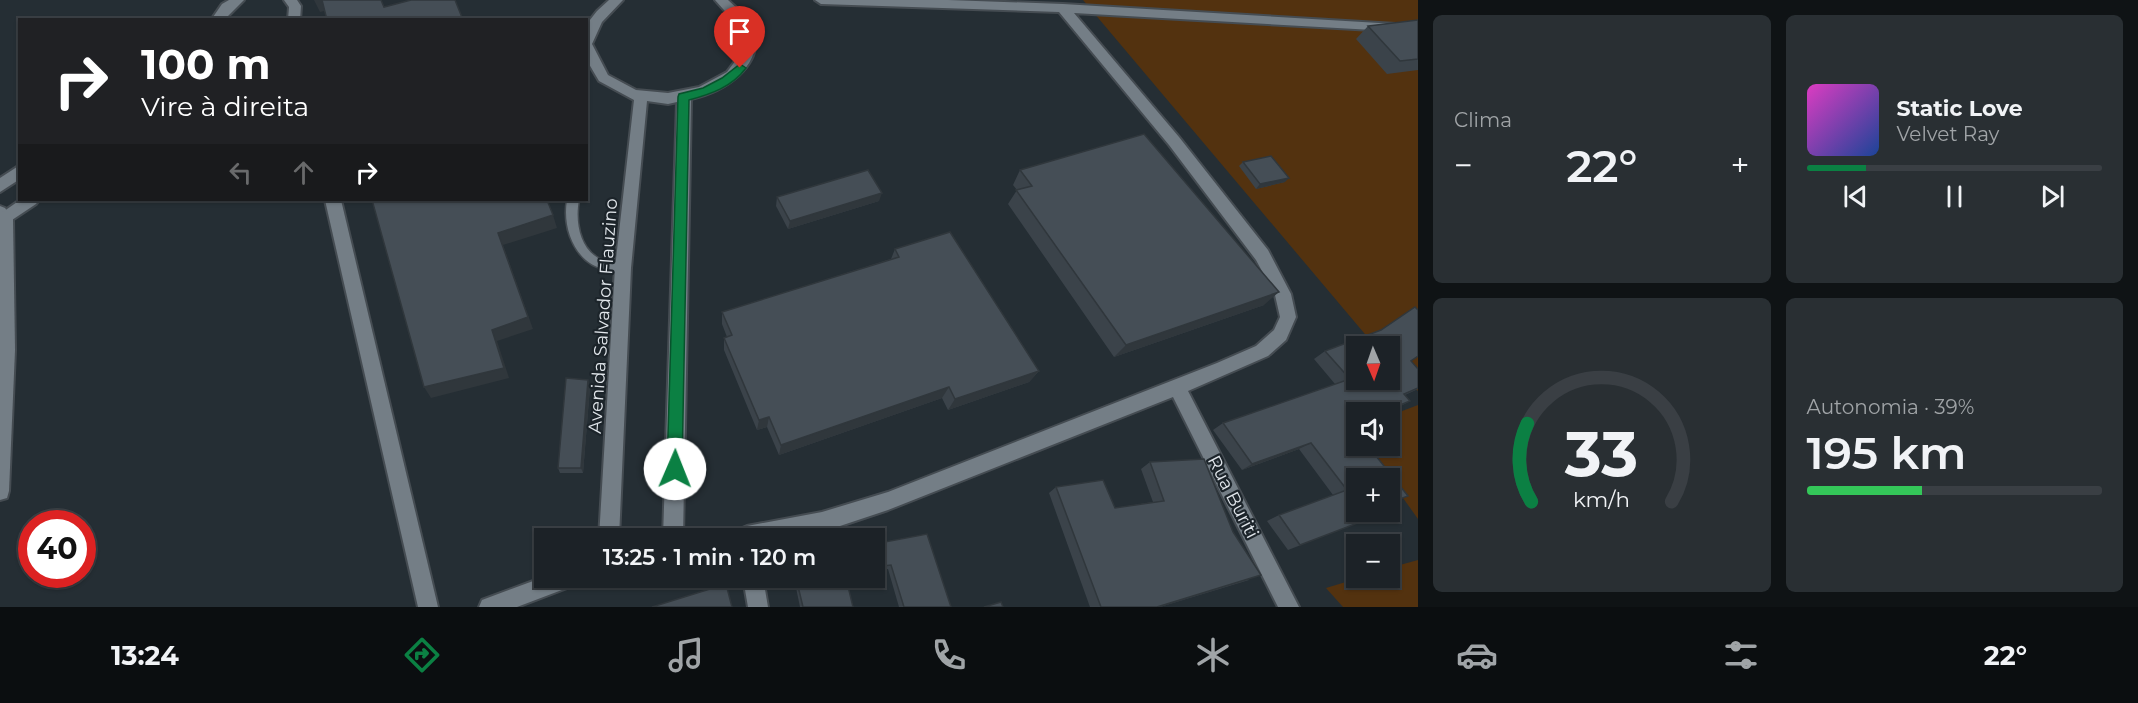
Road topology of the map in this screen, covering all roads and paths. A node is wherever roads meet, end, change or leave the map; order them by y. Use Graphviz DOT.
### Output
graph roads {
  1 [pos="238,0"];
  2 [pos="290,0"];
  3 [pos="617,0"];
  4 [pos="721,0"];
  5 [pos="821,0"];
  6 [pos="1063,8"];
  7 [pos="217,18"];
  8 [pos="294,18"];
  9 [pos="1392,27"];
  10 [pos="588,36"];
  11 [pos="588,62"];
  12 [pos="641,96"];
  13 [pos="684,97"];
  14 [pos="18,172"];
  15 [pos="0,186"];
  16 [pos="29,201"];
  17 [pos="333,201"];
  18 [pos="573,201"];
  19 [pos="2,218"];
  20 [pos="623,268"];
  21 [pos="1177,388"];
  22 [pos="0,491"];
  23 [pos="610,528"];
  24 [pos="673,528"];
  25 [pos="792,528"];
  26 [pos="541,588"];
  27 [pos="755,588"];
  28 [pos="428,607"];
  29 [pos="489,607"];
  30 [pos="758,607"];
  31 [pos="1289,607"];
  1 -- 7 [label="street"];
  2 -- 8 [label="street"];
  3 -- 10 [label="street"];
  4 -- 13 [label="street"];
  5 -- 6 [label="street"];
  6 -- 9 [label="street"];
  6 -- 21 [label="street"];
  11 -- 12 [label="street"];
  12 -- 13 [label="street"];
  12 -- 20 [label="street, Avenida Salvador Flauzino"];
  13 -- 24 [label="street"];
  14 -- 15 [label="street"];
  16 -- 19 [label="street"];
  17 -- 28 [label="street"];
  18 -- 20 [label="lane"];
  19 -- 22 [label="street"];
  20 -- 23 [label="street, Avenida Salvador Flauzino"];
  21 -- 25 [label="street"];
  21 -- 31 [label="street, Rua Buriti"];
  26 -- 29 [label="street"];
  27 -- 30 [label="street"];
}
